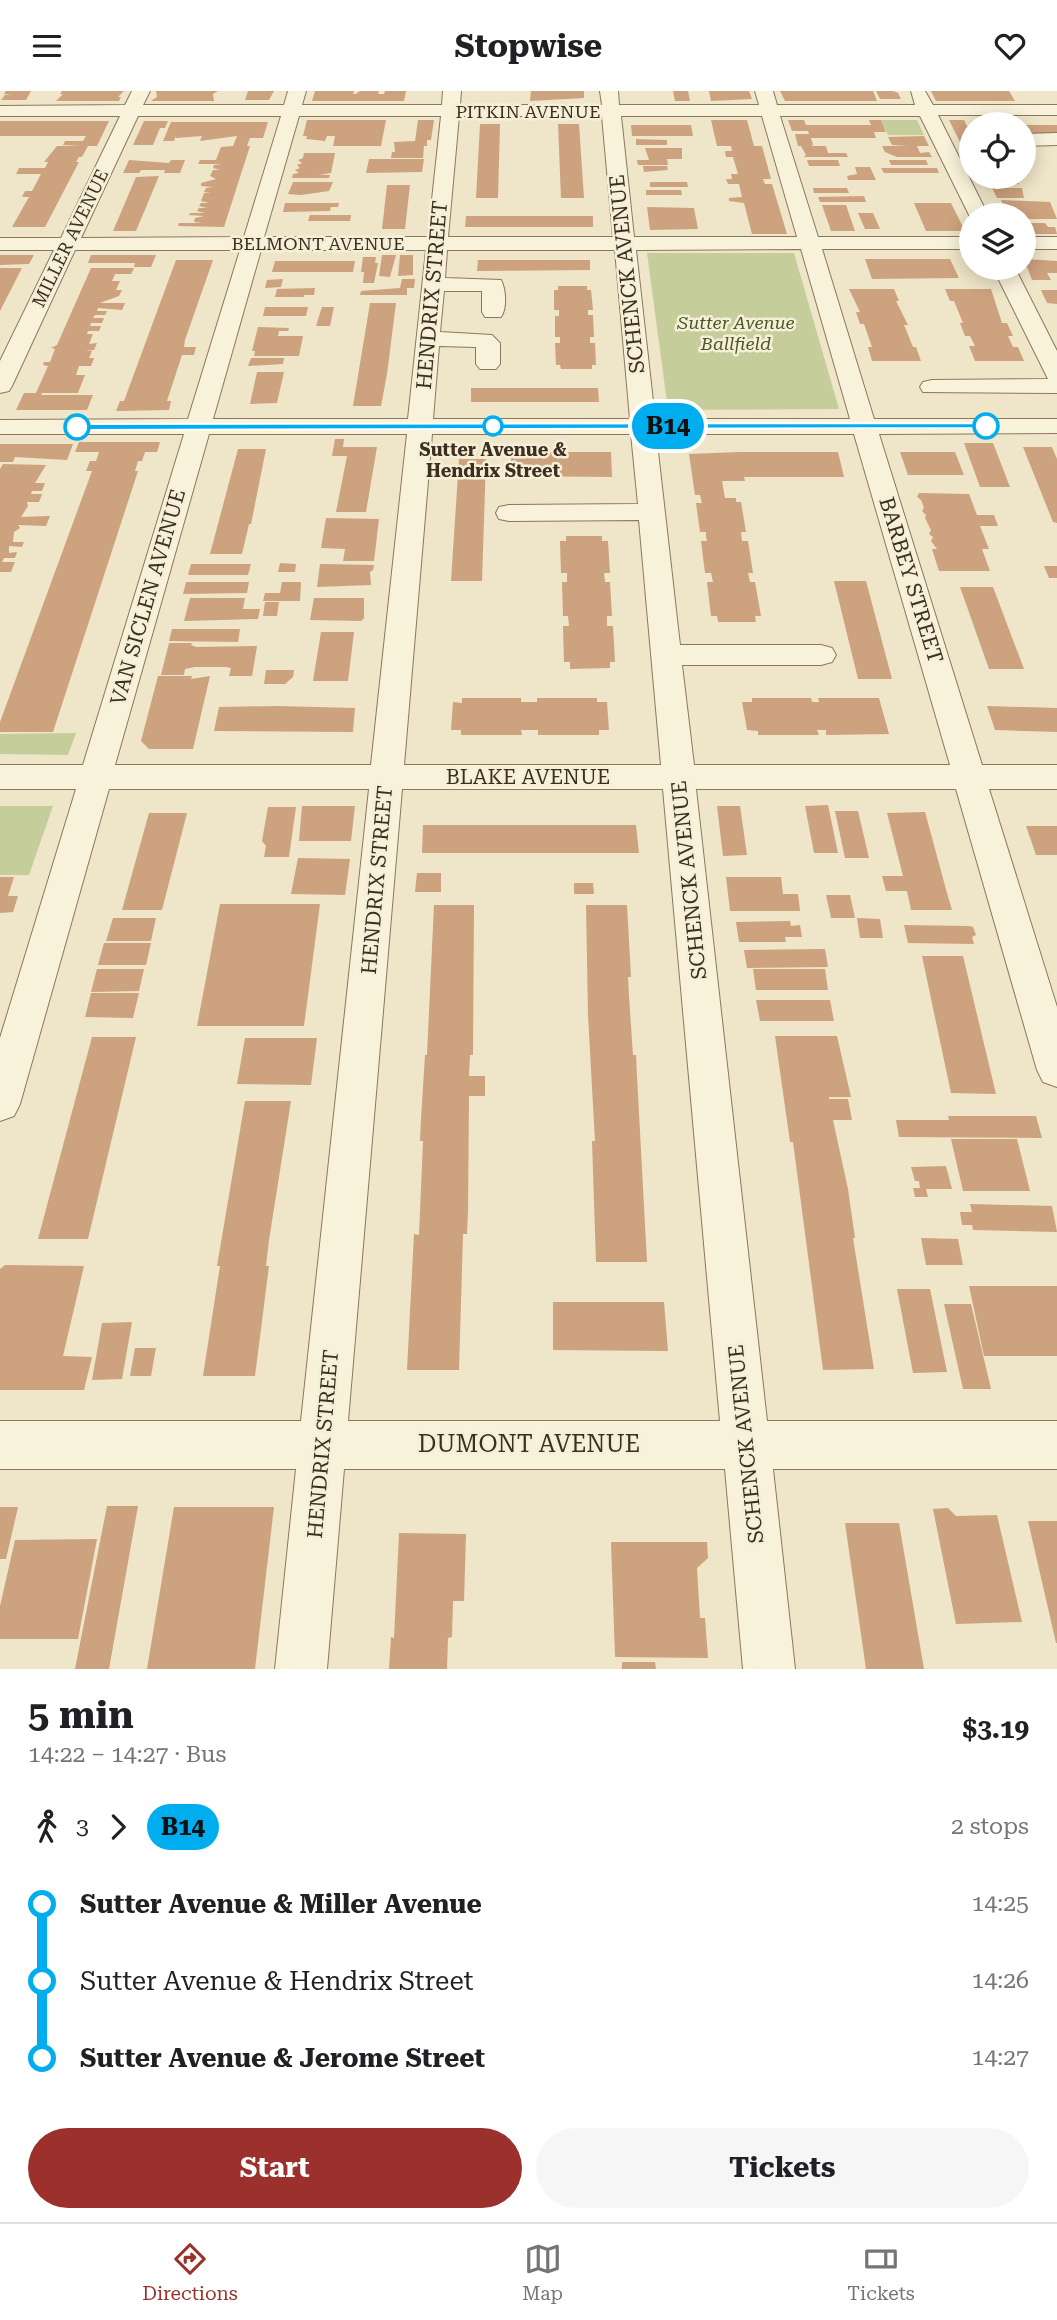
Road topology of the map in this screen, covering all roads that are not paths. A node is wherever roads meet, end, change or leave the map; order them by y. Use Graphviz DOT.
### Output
graph roads {
  1 [pos="141,91"];
  2 [pos="918,91"];
  3 [pos="294,101"];
  4 [pos="451,101"];
  5 [pos="609,101"];
  6 [pos="767,101"];
  7 [pos="927,110"];
  8 [pos="1057,110"];
  9 [pos="0,111"];
  10 [pos="131,111"];
  11 [pos="1036,139"];
  12 [pos="1057,139"];
  13 [pos="974,203"];
  14 [pos="253,243"];
  15 [pos="437,243"];
  16 [pos="623,243"];
  17 [pos="810,243"];
  18 [pos="959,243"];
  19 [pos="1036,243"];
  20 [pos="1057,243"];
  21 [pos="0,244"];
  22 [pos="67,244"];
  23 [pos="1010,280"];
  24 [pos="433,285"];
  25 [pos="493,312"];
  26 [pos="428,338"];
  27 [pos="488,364"];
  28 [pos="1057,374"];
  29 [pos="0,386"];
  30 [pos="1057,386"];
  31 [pos="932,387"];
  32 [pos="420,426"];
  33 [pos="643,426"];
  34 [pos="865,426"];
  35 [pos="1057,426"];
  36 [pos="0,427"];
  37 [pos="198,427"];
  38 [pos="652,512"];
  39 [pos="509,513"];
  40 [pos="666,655"];
  41 [pos="821,655"];
  42 [pos="0,777"];
  43 [pos="95,777"];
  44 [pos="386,777"];
  45 [pos="678,777"];
  46 [pos="970,777"];
  47 [pos="1057,777"];
  48 [pos="1057,1070"];
  49 [pos="0,1104"];
  50 [pos="0,1444"];
  51 [pos="323,1444"];
  52 [pos="746,1444"];
  53 [pos="1057,1444"];
  54 [pos="301,1669"];
  55 [pos="769,1669"];
  1 -- 10 [label="street, MILLER AVENUE"];
  2 -- 7 [label="street"];
  3 -- 4 [label="street, PITKIN AVENUE"];
  3 -- 10 [label="street, PITKIN AVENUE"];
  3 -- 14 [label="street, VAN SICLEN AVENUE"];
  4 -- 5 [label="street, PITKIN AVENUE"];
  4 -- 15 [label="street, HENDRIX STREET"];
  5 -- 6 [label="street, PITKIN AVENUE"];
  5 -- 16 [label="street, SCHENCK AVENUE"];
  6 -- 7 [label="street, PITKIN AVENUE"];
  6 -- 17 [label="street, BARBEY STREET"];
  7 -- 8 [label="street, PITKIN AVENUE"];
  7 -- 13 [label="street"];
  9 -- 10 [label="street, PITKIN AVENUE"];
  10 -- 22 [label="street, MILLER AVENUE"];
  11 -- 12 [label="street"];
  14 -- 15 [label="street, BELMONT AVENUE"];
  14 -- 22 [label="street, BELMONT AVENUE"];
  14 -- 37 [label="street, VAN SICLEN AVENUE"];
  15 -- 16 [label="street, BELMONT AVENUE"];
  15 -- 24 [label="street, HENDRIX STREET"];
  16 -- 17 [label="street, BELMONT AVENUE"];
  16 -- 33 [label="street, SCHENCK AVENUE"];
  17 -- 18 [label="street, BELMONT AVENUE"];
  17 -- 34 [label="street, BARBEY STREET"];
  19 -- 20 [label="street"];
  21 -- 22 [label="street, BELMONT AVENUE"];
  22 -- 29 [label="street, MILLER AVENUE"];
  23 -- 28 [label="street"];
  24 -- 25 [label="street"];
  24 -- 26 [label="street, HENDRIX STREET"];
  26 -- 27 [label="street"];
  26 -- 32 [label="street, HENDRIX STREET"];
  30 -- 31 [label="street"];
  32 -- 33 [label="street"];
  32 -- 37 [label="street"];
  32 -- 44 [label="street, HENDRIX STREET"];
  33 -- 34 [label="street"];
  33 -- 38 [label="street, SCHENCK AVENUE"];
  34 -- 35 [label="street"];
  34 -- 46 [label="street, BARBEY STREET"];
  36 -- 37 [label="street"];
  37 -- 43 [label="street, VAN SICLEN AVENUE"];
  38 -- 39 [label="street"];
  38 -- 40 [label="street, SCHENCK AVENUE"];
  40 -- 41 [label="street"];
  40 -- 45 [label="street, SCHENCK AVENUE"];
  42 -- 43 [label="street, BLAKE AVENUE"];
  43 -- 44 [label="street, BLAKE AVENUE"];
  43 -- 49 [label="street, VAN SICLEN AVENUE"];
  44 -- 45 [label="street, BLAKE AVENUE"];
  44 -- 51 [label="street, HENDRIX STREET"];
  45 -- 46 [label="street, BLAKE AVENUE"];
  45 -- 52 [label="street, SCHENCK AVENUE"];
  46 -- 47 [label="street, BLAKE AVENUE"];
  46 -- 48 [label="street, BARBEY STREET"];
  50 -- 51 [label="street, DUMONT AVENUE"];
  51 -- 52 [label="street, DUMONT AVENUE"];
  51 -- 54 [label="street, HENDRIX STREET"];
  52 -- 53 [label="street, DUMONT AVENUE"];
  52 -- 55 [label="street, SCHENCK AVENUE"];
}
